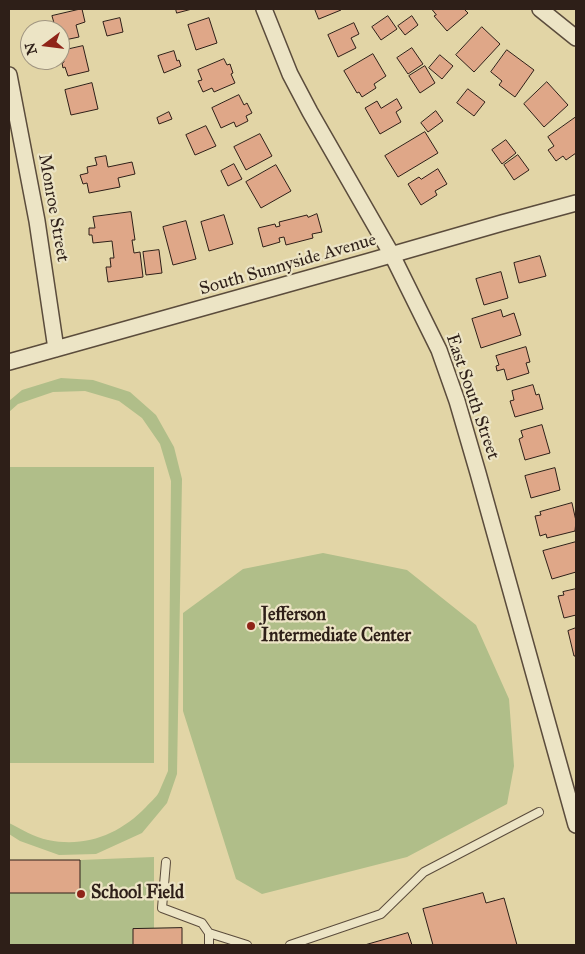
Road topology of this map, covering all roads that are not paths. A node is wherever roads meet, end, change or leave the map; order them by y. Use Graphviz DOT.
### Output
graph roads {
  1 [pos="264,9"];
  2 [pos="540,9"];
  3 [pos="576,38"];
  4 [pos="9,75"];
  5 [pos="576,203"];
  6 [pos="392,255"];
  7 [pos="56,349"];
  8 [pos="9,362"];
  9 [pos="539,812"];
  10 [pos="576,825"];
  11 [pos="166,862"];
  12 [pos="209,933"];
  13 [pos="209,945"];
  14 [pos="247,945"];
  15 [pos="290,945"];
  1 -- 6 [label="street, East South Street"];
  2 -- 3 [label="street"];
  4 -- 7 [label="street, Monroe Street"];
  5 -- 6 [label="street, South Sunnyside Avenue"];
  6 -- 7 [label="street, South Sunnyside Avenue"];
  6 -- 10 [label="street, East South Street"];
  7 -- 8 [label="street, South Sunnyside Avenue"];
  9 -- 15 [label="lane"];
  11 -- 12 [label="lane"];
  12 -- 13 [label="lane"];
  12 -- 14 [label="lane"];
}
